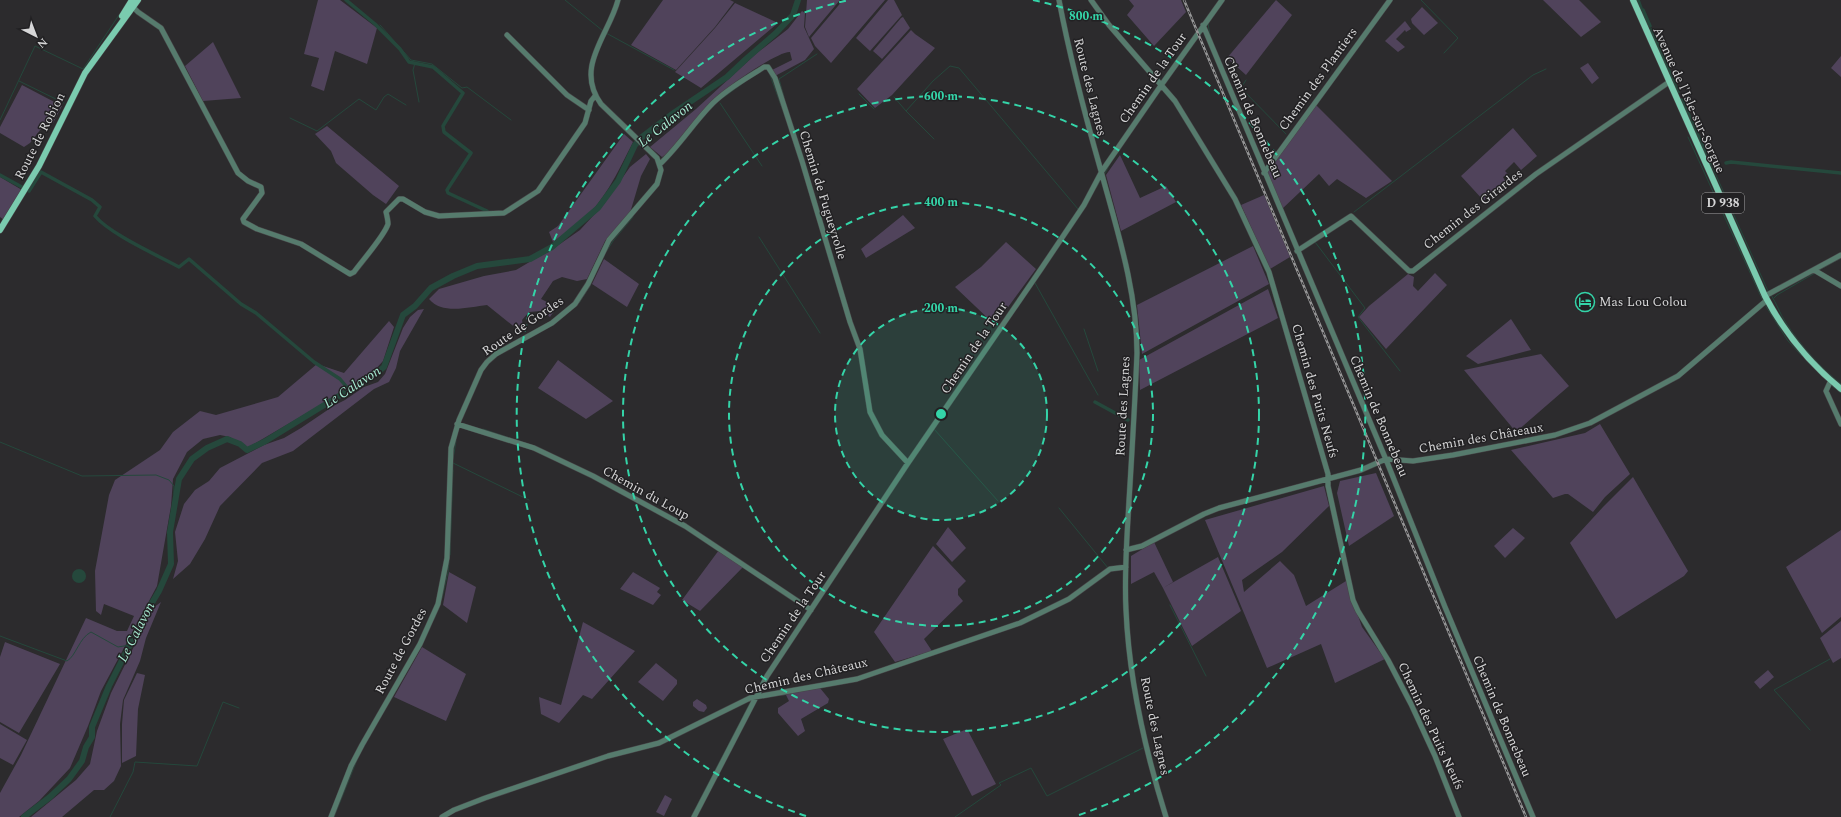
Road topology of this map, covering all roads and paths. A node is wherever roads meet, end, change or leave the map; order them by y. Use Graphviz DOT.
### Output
graph roads {
  1 [pos="618,0"];
  2 [pos="1059,0"];
  3 [pos="1091,0"];
  4 [pos="1222,0"];
  5 [pos="1390,0"];
  6 [pos="1633,0"];
  7 [pos="134,3"];
  8 [pos="1203,24"];
  9 [pos="507,36"];
  10 [pos="1669,82"];
  11 [pos="1162,84"];
  12 [pos="595,96"];
  13 [pos="589,110"];
  14 [pos="660,164"];
  15 [pos="1101,173"];
  16 [pos="1264,173"];
  17 [pos="0,230"];
  18 [pos="1297,251"];
  19 [pos="1841,255"];
  20 [pos="1814,270"];
  21 [pos="1841,286"];
  22 [pos="1766,298"];
  23 [pos="1831,380"];
  24 [pos="1841,389"];
  25 [pos="457,424"];
  26 [pos="1841,424"];
  27 [pos="1386,459"];
  28 [pos="908,463"];
  29 [pos="1328,479"];
  30 [pos="1126,550"];
  31 [pos="1126,567"];
  32 [pos="811,610"];
  33 [pos="756,696"];
  34 [pos="332,817"];
  35 [pos="442,817"];
  36 [pos="694,817"];
  37 [pos="1166,817"];
  38 [pos="1459,817"];
  39 [pos="1533,817"];
  1 -- 12 [label="street"];
  2 -- 15 [label="street, Route des Lagnes"];
  3 -- 11 [label="street, Chemin des Puits Neufs"];
  4 -- 8 [label="street, Chemin de la Tour"];
  5 -- 16 [label="street, Chemin des Plantiers"];
  6 -- 10 [label="main road, Avenue de l'Isle-sur-Sorgue / D 938"];
  7 -- 13 [label="street"];
  7 -- 17 [label="main road, Route de Robion"];
  8 -- 11 [label="street, Chemin de la Tour"];
  8 -- 16 [label="street, Chemin de Bonnebeau"];
  9 -- 13 [label="street"];
  10 -- 18 [label="street, Chemin des Girardes"];
  10 -- 22 [label="main road, Avenue de l'Isle-sur-Sorgue / D 938"];
  11 -- 15 [label="street, Chemin de la Tour"];
  11 -- 29 [label="street, Chemin des Puits Neufs"];
  12 -- 13 [label="street"];
  12 -- 14 [label="street"];
  14 -- 25 [label="street, Route de Gordes"];
  14 -- 28 [label="street, Chemin de Fugueyrolle"];
  15 -- 28 [label="street, Chemin de la Tour"];
  15 -- 30 [label="street, Route des Lagnes"];
  16 -- 18 [label="street, Chemin de Bonnebeau"];
  18 -- 27 [label="street, Chemin de Bonnebeau"];
  19 -- 20 [label="street, Chemin des Châteaux"];
  20 -- 21 [label="street"];
  20 -- 22 [label="street, Chemin des Châteaux"];
  22 -- 23 [label="main road, Avenue de l'Isle-sur-Sorgue / D 938"];
  22 -- 27 [label="street, Chemin des Châteaux"];
  23 -- 24 [label="main road, Avenue de l'Isle-sur-Sorgue / D 938"];
  23 -- 26 [label="street"];
  25 -- 32 [label="street, Chemin du Loup"];
  25 -- 34 [label="street, Route de Gordes"];
  27 -- 29 [label="street, Chemin des Châteaux"];
  27 -- 39 [label="street, Chemin de Bonnebeau"];
  28 -- 32 [label="street, Chemin de la Tour"];
  29 -- 30 [label="street, Chemin des Châteaux"];
  29 -- 38 [label="street, Chemin des Puits Neufs"];
  30 -- 31 [label="street, Route des Lagnes"];
  31 -- 33 [label="street, Chemin des Châteaux"];
  31 -- 37 [label="street, Route des Lagnes"];
  32 -- 33 [label="street, Chemin de la Tour"];
  33 -- 35 [label="street, Chemin des Châteaux"];
  33 -- 36 [label="street, Chemin de la Tour"];
}
